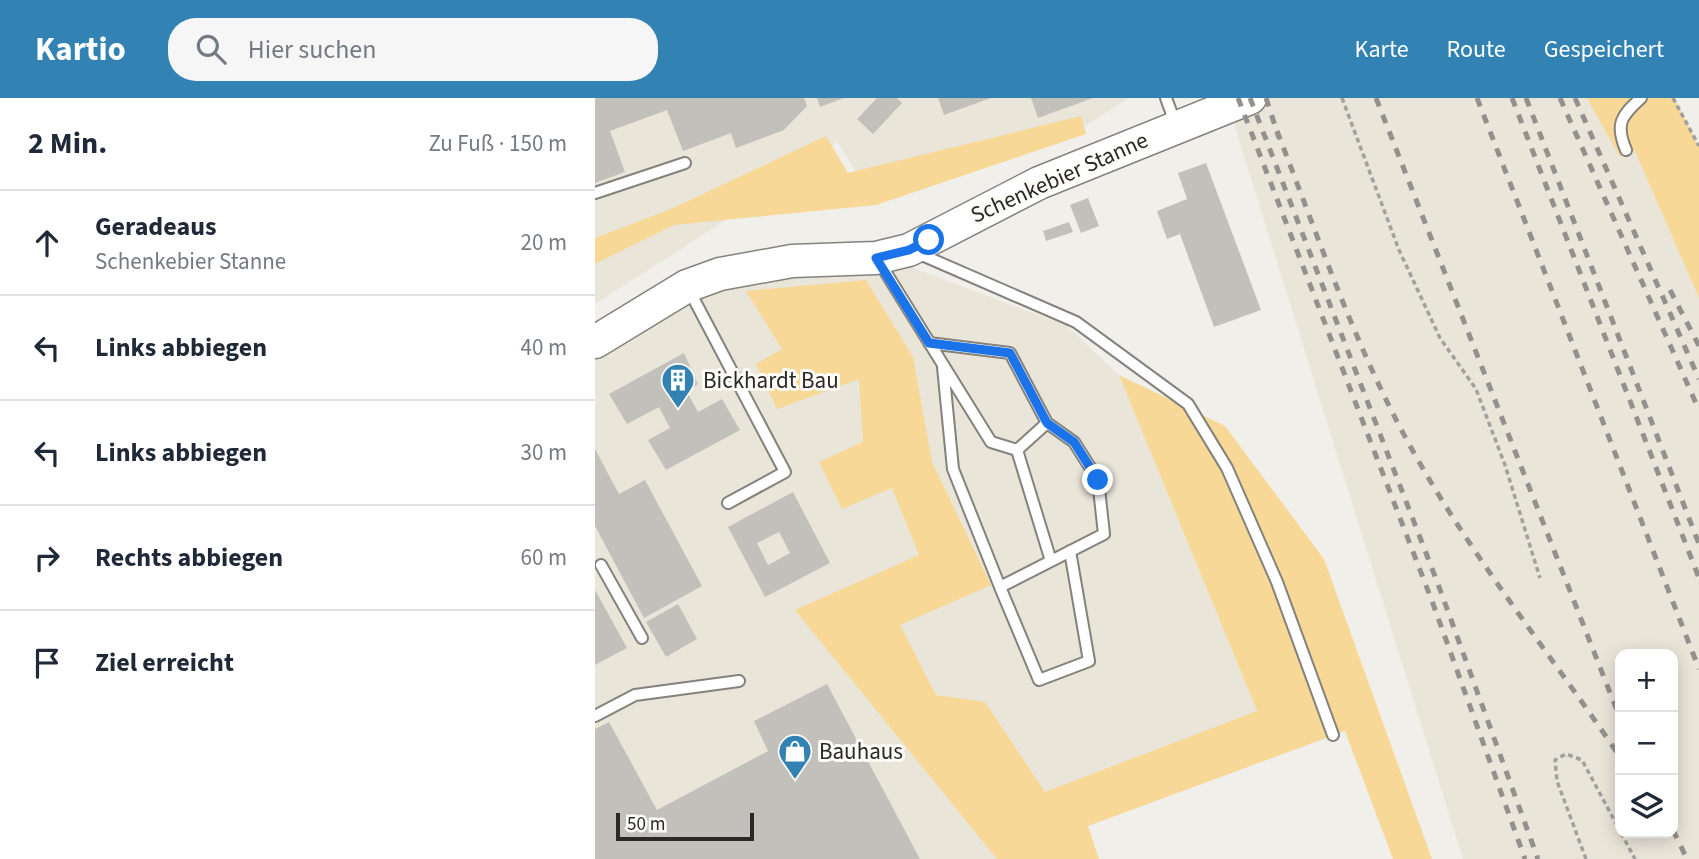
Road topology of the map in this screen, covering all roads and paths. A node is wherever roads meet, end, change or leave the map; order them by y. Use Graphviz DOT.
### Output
graph roads {
  1 [pos="1250,98"];
  2 [pos="1342,98"];
  3 [pos="1641,98"];
  4 [pos="1673,98"];
  5 [pos="1171,112"];
  6 [pos="1699,146"];
  7 [pos="1626,150"];
  8 [pos="685,163"];
  9 [pos="595,193"];
  10 [pos="909,250"];
  11 [pos="876,258"];
  12 [pos="687,286"];
  13 [pos="595,342"];
  14 [pos="929,343"];
  15 [pos="943,367"];
  16 [pos="1047,423"];
  17 [pos="1017,450"];
  18 [pos="728,503"];
  19 [pos="1070,551"];
  20 [pos="1051,561"];
  21 [pos="597,563"];
  22 [pos="1540,578"];
  23 [pos="1000,587"];
  24 [pos="642,638"];
  25 [pos="739,681"];
  26 [pos="595,716"];
  27 [pos="1333,736"];
  28 [pos="1615,821"];
  29 [pos="1624,838"];
  30 [pos="1586,859"];
  31 [pos="1635,859"];
  1 -- 5 [label="street, Schenkebier Stanne"];
  2 -- 22 [label="path"];
  3 -- 7 [label="lane"];
  4 -- 6 [label="path"];
  5 -- 10 [label="street, Schenkebier Stanne"];
  8 -- 9 [label="lane"];
  10 -- 11 [label="street, Schenkebier Stanne"];
  10 -- 27 [label="lane"];
  11 -- 12 [label="street, Schenkebier Stanne"];
  11 -- 14 [label="lane"];
  12 -- 13 [label="street, Schenkebier Stanne"];
  12 -- 18 [label="lane"];
  14 -- 15 [label="lane"];
  14 -- 16 [label="lane"];
  15 -- 17 [label="lane"];
  15 -- 23 [label="lane"];
  16 -- 17 [label="lane"];
  16 -- 19 [label="lane"];
  17 -- 20 [label="lane"];
  19 -- 20 [label="lane"];
  19 -- 23 [label="lane"];
  20 -- 23 [label="lane"];
  21 -- 24 [label="lane"];
  25 -- 26 [label="lane"];
  28 -- 30 [label="path"];
  29 -- 31 [label="path"];
}
